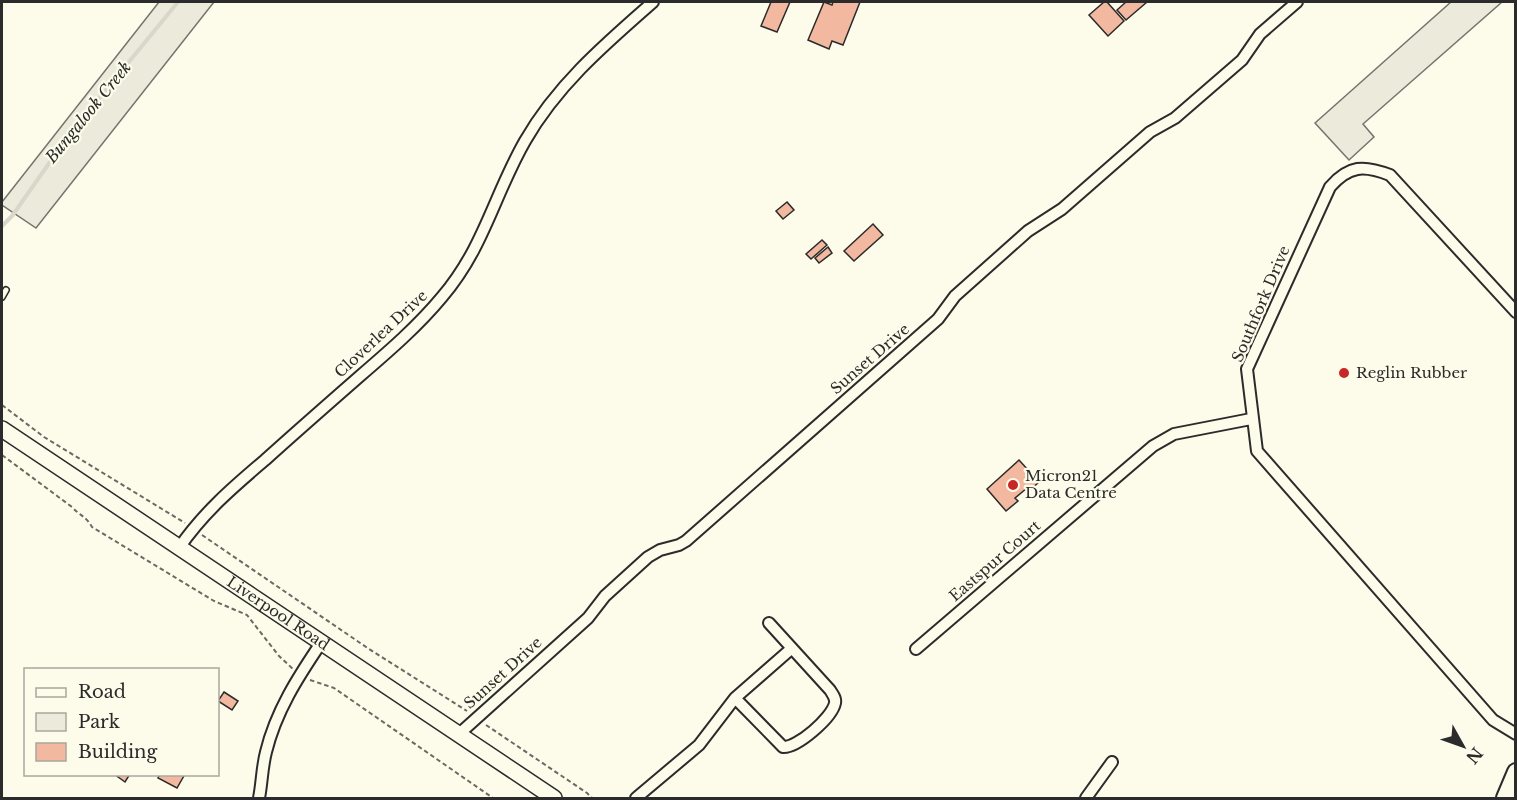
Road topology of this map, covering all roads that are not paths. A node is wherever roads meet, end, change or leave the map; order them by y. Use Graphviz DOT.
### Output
graph roads {
  1 [pos="653,2"];
  2 [pos="1297,2"];
  3 [pos="6,290"];
  4 [pos="2,297"];
  5 [pos="1515,312"];
  6 [pos="1251,419"];
  7 [pos="2,429"];
  8 [pos="179,548"];
  9 [pos="769,623"];
  10 [pos="321,643"];
  11 [pos="791,649"];
  12 [pos="916,649"];
  13 [pos="735,698"];
  14 [pos="459,734"];
  15 [pos="1515,734"];
  16 [pos="1112,762"];
  17 [pos="1515,772"];
  18 [pos="259,798"];
  19 [pos="554,798"];
  20 [pos="636,798"];
  21 [pos="1086,798"];
  22 [pos="1505,798"];
  1 -- 8 [label="street, Cloverlea Drive"];
  2 -- 14 [label="street, Sunset Drive"];
  3 -- 4 [label="lane"];
  5 -- 6 [label="street, Southfork Drive"];
  6 -- 12 [label="street, Eastspur Court"];
  6 -- 15 [label="street, Southfork Drive"];
  7 -- 8 [label="main road, Liverpool Road"];
  8 -- 10 [label="main road, Liverpool Road"];
  9 -- 11 [label="street"];
  10 -- 14 [label="main road, Liverpool Road"];
  10 -- 18 [label="street"];
  11 -- 13 [label="street"];
  11 -- 13 [label="street"];
  13 -- 20 [label="street"];
  14 -- 19 [label="main road, Liverpool Road"];
  16 -- 21 [label="street"];
  17 -- 22 [label="main road"];
}
